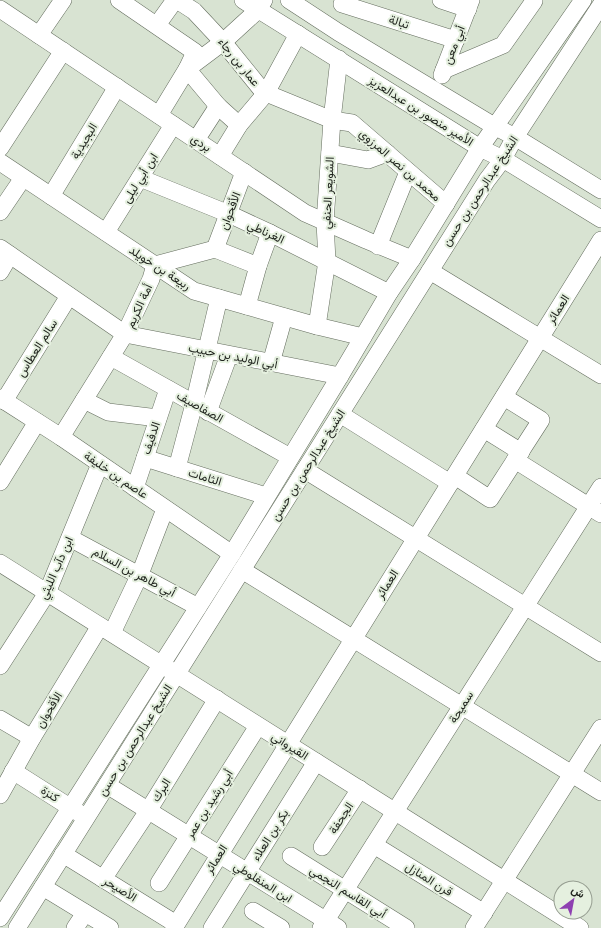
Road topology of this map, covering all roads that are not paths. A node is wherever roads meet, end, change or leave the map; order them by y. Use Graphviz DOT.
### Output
graph roads {
  1 [pos="63,0"];
  2 [pos="119,0"];
  3 [pos="176,0"];
  4 [pos="243,0"];
  5 [pos="289,0"];
  6 [pos="441,0"];
  7 [pos="534,0"];
  8 [pos="579,1"];
  9 [pos="342,2"];
  10 [pos="261,5"];
  11 [pos="470,5"];
  12 [pos="601,5"];
  13 [pos="2,15"];
  14 [pos="156,25"];
  15 [pos="338,32"];
  16 [pos="298,34"];
  17 [pos="39,35"];
  18 [pos="456,40"];
  19 [pos="223,42"];
  20 [pos="63,51"];
  21 [pos="339,59"];
  22 [pos="187,69"];
  23 [pos="444,70"];
  24 [pos="117,87"];
  25 [pos="436,90"];
  26 [pos="266,93"];
  27 [pos="218,106"];
  28 [pos="159,115"];
  29 [pos="332,120"];
  30 [pos="173,125"];
  31 [pos="239,125"];
  32 [pos="494,126"];
  33 [pos="515,137"];
  34 [pos="196,140"];
  35 [pos="0,148"];
  36 [pos="480,148"];
  37 [pos="330,153"];
  38 [pos="387,154"];
  39 [pos="220,156"];
  40 [pos="503,159"];
  41 [pos="0,162"];
  42 [pos="244,172"];
  43 [pos="408,172"];
  44 [pos="23,178"];
  45 [pos="140,178"];
  46 [pos="601,190"];
  47 [pos="51,196"];
  48 [pos="446,204"];
  49 [pos="0,212"];
  50 [pos="229,214"];
  51 [pos="601,219"];
  52 [pos="325,222"];
  53 [pos="106,232"];
  54 [pos="270,233"];
  55 [pos="601,240"];
  56 [pos="378,246"];
  57 [pos="215,249"];
  58 [pos="5,252"];
  59 [pos="412,259"];
  60 [pos="327,261"];
  61 [pos="258,266"];
  62 [pos="430,271"];
  63 [pos="0,272"];
  64 [pos="153,272"];
  65 [pos="389,293"];
  66 [pos="69,296"];
  67 [pos="219,298"];
  68 [pos="247,306"];
  69 [pos="284,316"];
  70 [pos="316,326"];
  71 [pos="125,334"];
  72 [pos="363,336"];
  73 [pos="540,338"];
  74 [pos="206,351"];
  75 [pos="229,355"];
  76 [pos="111,357"];
  77 [pos="271,363"];
  78 [pos="601,375"];
  79 [pos="340,376"];
  80 [pos="168,389"];
  81 [pos="504,397"];
  82 [pos="2,400"];
  83 [pos="84,400"];
  84 [pos="201,408"];
  85 [pos="340,414"];
  86 [pos="158,418"];
  87 [pos="37,422"];
  88 [pos="484,429"];
  89 [pos="61,437"];
  90 [pos="518,456"];
  91 [pos="290,457"];
  92 [pos="145,458"];
  93 [pos="100,464"];
  94 [pos="177,468"];
  95 [pos="305,470"];
  96 [pos="452,480"];
  97 [pos="0,482"];
  98 [pos="601,487"];
  99 [pos="135,488"];
  100 [pos="266,496"];
  101 [pos="165,509"];
  102 [pos="595,510"];
  103 [pos="70,538"];
  104 [pos="416,539"];
  105 [pos="232,554"];
  106 [pos="0,563"];
  107 [pos="242,570"];
  108 [pos="140,574"];
  109 [pos="47,593"];
  110 [pos="525,606"];
  111 [pos="198,607"];
  112 [pos="106,630"];
  113 [pos="353,639"];
  114 [pos="601,653"];
  115 [pos="162,664"];
  116 [pos="0,666"];
  117 [pos="176,674"];
  118 [pos="217,700"];
  119 [pos="462,706"];
  120 [pos="0,719"];
  121 [pos="258,726"];
  122 [pos="601,728"];
  123 [pos="32,738"];
  124 [pos="288,744"];
  125 [pos="316,762"];
  126 [pos="13,771"];
  127 [pos="572,774"];
  128 [pos="106,785"];
  129 [pos="360,789"];
  130 [pos="601,792"];
  131 [pos="0,795"];
  132 [pos="70,808"];
  133 [pos="148,811"];
  134 [pos="395,812"];
  135 [pos="86,818"];
  136 [pos="188,836"];
  137 [pos="374,844"];
  138 [pos="322,847"];
  139 [pos="63,854"];
  140 [pos="219,855"];
  141 [pos="291,856"];
  142 [pos="247,872"];
  143 [pos="103,880"];
  144 [pos="505,880"];
  145 [pos="159,883"];
  146 [pos="43,887"];
  147 [pos="345,891"];
  148 [pos="253,911"];
  149 [pos="85,913"];
  150 [pos="484,913"];
  151 [pos="0,918"];
  152 [pos="175,926"];
  153 [pos="328,926"];
  154 [pos="17,928"];
  155 [pos="75,928"];
  156 [pos="110,928"];
  157 [pos="212,928"];
  158 [pos="281,928"];
  159 [pos="406,928"];
  160 [pos="474,928"];
  161 [pos="580,928"];
  1 -- 17 [label="street"];
  2 -- 14 [label="street"];
  3 -- 14 [label="street"];
  3 -- 19 [label="street, عمار بن رجاء"];
  4 -- 10 [label="street, الأمير منصور بن عبدالعزيز"];
  5 -- 15 [label="street, الأمير منصور بن عبدالعزيز"];
  6 -- 11 [label="street"];
  7 -- 23 [label="street"];
  8 -- 32 [label="street, الشيخ عبدالرحمن بن حسن"];
  9 -- 15 [label="street"];
  9 -- 18 [label="street, تبالة"];
  10 -- 16 [label="street, الأمير منصور بن عبدالعزيز"];
  10 -- 19 [label="street"];
  11 -- 18 [label="street, أبي معن"];
  12 -- 33 [label="street, الشيخ عبدالرحمن بن حسن"];
  13 -- 17 [label="street, بردي"];
  14 -- 22 [label="street"];
  15 -- 25 [label="street, الأمير منصور بن عبدالعزيز"];
  16 -- 21 [label="street, الأمير منصور بن عبدالعزيز"];
  16 -- 26 [label="street"];
  17 -- 20 [label="street, بردي"];
  18 -- 23 [label="street, أبي معن"];
  19 -- 22 [label="street"];
  19 -- 26 [label="street, عمار بن رجاء"];
  20 -- 24 [label="street, بردي"];
  20 -- 35 [label="street"];
  21 -- 29 [label="street, الشويعر الحنفي"];
  21 -- 36 [label="street, الأمير منصور بن عبدالعزيز"];
  22 -- 27 [label="street"];
  22 -- 28 [label="street"];
  23 -- 25 [label="street, أبي معن"];
  24 -- 28 [label="street, بردي"];
  24 -- 47 [label="street, البجيدية"];
  25 -- 32 [label="street, الأمير منصور بن عبدالعزيز"];
  26 -- 29 [label="street, عمار بن رجاء"];
  26 -- 31 [label="street"];
  27 -- 31 [label="street"];
  27 -- 34 [label="street"];
  28 -- 30 [label="street, بردي"];
  29 -- 37 [label="street, الشويعر الحنفي"];
  29 -- 38 [label="street, محمد بن نصر المرزوي"];
  30 -- 34 [label="street, بردي"];
  30 -- 45 [label="street, ابن أبي ليلى"];
  31 -- 39 [label="street"];
  32 -- 33 [label="street, الأمير منصور بن عبدالعزيز"];
  32 -- 36 [label="street, الشيخ عبدالرحمن بن حسن"];
  33 -- 40 [label="street, الشيخ عبدالرحمن بن حسن"];
  33 -- 46 [label="street, الأمير منصور بن عبدالعزيز"];
  34 -- 39 [label="street, بردي"];
  36 -- 40 [label="street, الأمير منصور بن عبدالعزيز"];
  36 -- 48 [label="street, الشيخ عبدالرحمن بن حسن"];
  37 -- 38 [label="street"];
  37 -- 52 [label="street, الشويعر الحنفي"];
  38 -- 43 [label="street, محمد بن نصر المرزوي"];
  39 -- 42 [label="street, بردي"];
  40 -- 51 [label="street, الأمير منصور بن عبدالعزيز"];
  40 -- 62 [label="street, الشيخ عبدالرحمن بن حسن"];
  41 -- 44 [label="street, ربيعة بن خويلد"];
  42 -- 50 [label="street, الأقحوان"];
  42 -- 52 [label="street, بردي"];
  43 -- 48 [label="street, محمد بن نصر المرزوي"];
  43 -- 56 [label="street"];
  44 -- 47 [label="street, ربيعة بن خويلد"];
  44 -- 49 [label="street"];
  45 -- 50 [label="street, الغرناطي"];
  45 -- 53 [label="street, ابن أبي ليلى"];
  47 -- 53 [label="street, ربيعة بن خويلد"];
  48 -- 59 [label="street, الشيخ عبدالرحمن بن حسن"];
  50 -- 54 [label="street, الغرناطي"];
  50 -- 57 [label="street, الأقحوان"];
  52 -- 56 [label="street, بردي"];
  52 -- 60 [label="street, الشويعر الحنفي"];
  53 -- 64 [label="street, ربيعة بن خويلد"];
  54 -- 60 [label="street, الغرناطي"];
  54 -- 61 [label="street"];
  55 -- 73 [label="street, العمائر"];
  56 -- 59 [label="street, بردي"];
  57 -- 61 [label="street"];
  57 -- 64 [label="street"];
  58 -- 63 [label="street"];
  58 -- 66 [label="street"];
  59 -- 65 [label="street, الشيخ عبدالرحمن بن حسن"];
  60 -- 65 [label="street, الغرناطي"];
  60 -- 70 [label="street, الشويعر الحنفي"];
  61 -- 68 [label="street"];
  62 -- 73 [label="street"];
  62 -- 85 [label="street, الشيخ عبدالرحمن بن حسن"];
  64 -- 67 [label="street, ربيعة بن خويلد"];
  64 -- 71 [label="street, أمة الكريم"];
  65 -- 72 [label="street, الشيخ عبدالرحمن بن حسن"];
  66 -- 71 [label="street"];
  66 -- 82 [label="street, سالم العطاس"];
  67 -- 68 [label="street, ربيعة بن خويلد"];
  67 -- 74 [label="street"];
  68 -- 69 [label="street, ربيعة بن خويلد"];
  69 -- 70 [label="street, ربيعة بن خويلد"];
  69 -- 77 [label="street"];
  70 -- 72 [label="street, ربيعة بن خويلد"];
  71 -- 74 [label="street, أبي الوليد بن حبيب"];
  71 -- 76 [label="street, أمة الكريم"];
  72 -- 79 [label="street, الشيخ عبدالرحمن بن حسن"];
  73 -- 78 [label="street"];
  73 -- 81 [label="street, العمائر"];
  74 -- 75 [label="street, أبي الوليد بن حبيب"];
  74 -- 84 [label="street"];
  75 -- 77 [label="street, أبي الوليد بن حبيب"];
  75 -- 84 [label="street"];
  76 -- 80 [label="street, الصفاصيف"];
  76 -- 83 [label="street, أمة الكريم"];
  77 -- 79 [label="street, أبي الوليد بن حبيب"];
  79 -- 91 [label="street, الشيخ عبدالرحمن بن حسن"];
  80 -- 84 [label="street, الصفاصيف"];
  80 -- 86 [label="street, الدفيف"];
  81 -- 88 [label="street, العمائر"];
  81 -- 90 [label="street"];
  82 -- 87 [label="street, عاصم بن خليفة"];
  83 -- 86 [label="street"];
  83 -- 89 [label="street, أمة الكريم"];
  84 -- 91 [label="street, الصفاصيف"];
  84 -- 94 [label="street"];
  85 -- 95 [label="street, الشيخ عبدالرحمن بن حسن"];
  85 -- 96 [label="street"];
  86 -- 92 [label="street, الدفيف"];
  87 -- 89 [label="street, عاصم بن خليفة"];
  87 -- 97 [label="street"];
  88 -- 90 [label="street"];
  88 -- 96 [label="street, العمائر"];
  89 -- 93 [label="street, عاصم بن خليفة"];
  90 -- 96 [label="street"];
  90 -- 102 [label="street"];
  91 -- 100 [label="street, الشيخ عبدالرحمن بن حسن"];
  92 -- 94 [label="street, الثامات"];
  92 -- 99 [label="street, الدفيف"];
  93 -- 99 [label="street, عاصم بن خليفة"];
  93 -- 103 [label="street, ابن دآب الليثي"];
  94 -- 100 [label="street, الثامات"];
  95 -- 104 [label="street"];
  95 -- 107 [label="street, الشيخ عبدالرحمن بن حسن"];
  96 -- 104 [label="street, العمائر"];
  98 -- 102 [label="street, سميحة"];
  99 -- 101 [label="street, عاصم بن خليفة"];
  100 -- 105 [label="street, الشيخ عبدالرحمن بن حسن"];
  101 -- 105 [label="street, عاصم بن خليفة"];
  101 -- 108 [label="street, الأقحوان"];
  102 -- 110 [label="street, سميحة"];
  103 -- 108 [label="street, أبي طاهر بن السلام"];
  103 -- 109 [label="street, ابن دآب الليثي"];
  104 -- 110 [label="street"];
  104 -- 113 [label="street, العمائر"];
  105 -- 111 [label="street, الشيخ عبدالرحمن بن حسن"];
  106 -- 109 [label="street, القيرواني"];
  107 -- 113 [label="street"];
  107 -- 117 [label="street, الشيخ عبدالرحمن بن حسن"];
  108 -- 111 [label="street, أبي طاهر بن السلام"];
  108 -- 112 [label="street, الأقحوان"];
  109 -- 112 [label="street, القيرواني"];
  109 -- 116 [label="street, ابن دآب الليثي"];
  110 -- 114 [label="street"];
  110 -- 119 [label="street, سميحة"];
  111 -- 115 [label="street, الشيخ عبدالرحمن بن حسن"];
  112 -- 115 [label="street, القيرواني"];
  112 -- 123 [label="street, الأقحوان"];
  113 -- 119 [label="street"];
  113 -- 124 [label="street, العمائر"];
  115 -- 117 [label="street, القيرواني"];
  115 -- 132 [label="street, الشيخ عبدالرحمن بن حسن"];
  117 -- 118 [label="street, القيرواني"];
  117 -- 128 [label="street, الشيخ عبدالرحمن بن حسن"];
  118 -- 121 [label="street, القيرواني"];
  118 -- 133 [label="street, البرك"];
  119 -- 127 [label="street"];
  119 -- 134 [label="street, سميحة"];
  120 -- 123 [label="street"];
  121 -- 124 [label="street, القيرواني"];
  121 -- 136 [label="street, أبي رشيد بن عمر"];
  122 -- 127 [label="street"];
  123 -- 126 [label="street, الأقحوان"];
  124 -- 125 [label="street, القيرواني"];
  124 -- 140 [label="street, العمائر"];
  125 -- 129 [label="street, القيرواني"];
  125 -- 142 [label="street, بكر بن العلاء"];
  126 -- 131 [label="street, الأقحوان"];
  126 -- 132 [label="street, كنزة"];
  127 -- 130 [label="street"];
  127 -- 144 [label="street"];
  128 -- 133 [label="street, ابن المنفلوطي"];
  128 -- 135 [label="street, الشيخ عبدالرحمن بن حسن"];
  129 -- 134 [label="street, القيرواني"];
  129 -- 138 [label="street, الجحفة"];
  132 -- 135 [label="street, كنزة"];
  132 -- 151 [label="street, الشيخ عبدالرحمن بن حسن"];
  133 -- 136 [label="street, ابن المنفلوطي"];
  133 -- 143 [label="street, البرك"];
  134 -- 137 [label="street, سميحة"];
  134 -- 144 [label="street, القيرواني"];
  135 -- 139 [label="street, الشيخ عبدالرحمن بن حسن"];
  136 -- 140 [label="street, ابن المنفلوطي"];
  136 -- 145 [label="street, أبي رشيد بن عمر"];
  137 -- 147 [label="street, سميحة"];
  137 -- 150 [label="street, قرن المنازل"];
  139 -- 143 [label="street, الأصيحر"];
  139 -- 146 [label="street, الشيخ عبدالرحمن بن حسن"];
  140 -- 142 [label="street, ابن المنفلوطي"];
  140 -- 152 [label="street, العمائر"];
  141 -- 147 [label="street, أبي القاسم النجمي"];
  142 -- 153 [label="street, ابن المنفلوطي"];
  142 -- 157 [label="street, بكر بن العلاء"];
  143 -- 152 [label="street, الأصيحر"];
  144 -- 150 [label="street"];
  144 -- 161 [label="street, القيرواني"];
  146 -- 149 [label="street"];
  146 -- 154 [label="street, الشيخ عبدالرحمن بن حسن"];
  147 -- 153 [label="street, سميحة"];
  147 -- 159 [label="street, أبي القاسم النجمي"];
  148 -- 158 [label="street"];
  149 -- 155 [label="street"];
  149 -- 156 [label="street"];
  150 -- 160 [label="street"];
}
